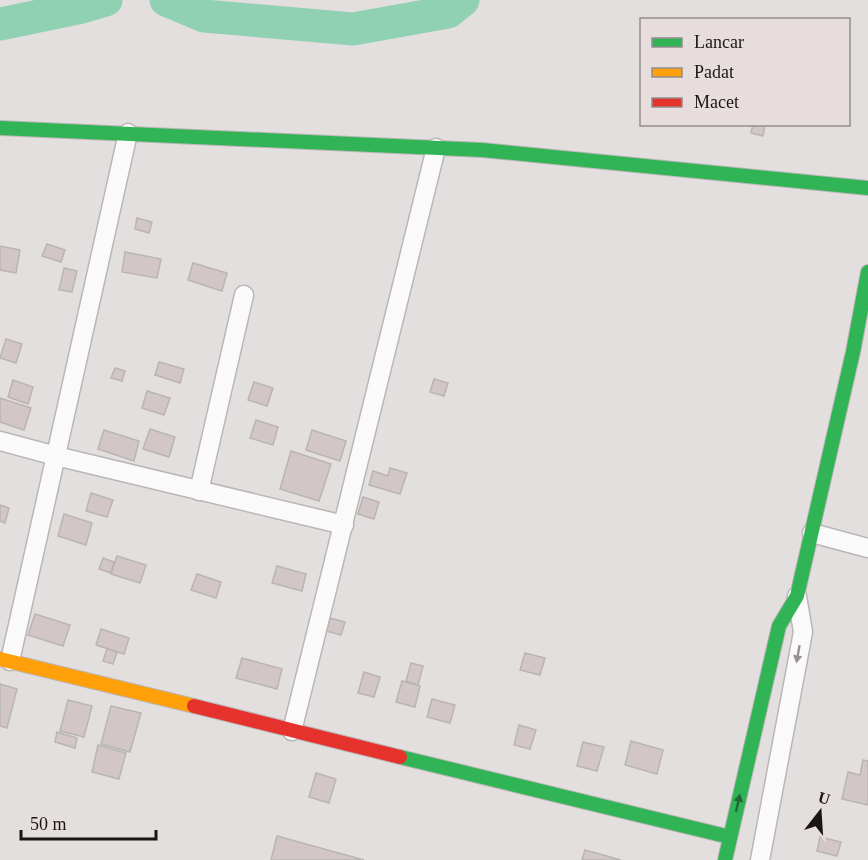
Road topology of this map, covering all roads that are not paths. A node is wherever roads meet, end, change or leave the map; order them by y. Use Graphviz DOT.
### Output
graph roads {
  1 [pos="0,128"];
  2 [pos="128,133"];
  3 [pos="436,148"];
  4 [pos="868,188"];
  5 [pos="868,272"];
  6 [pos="244,295"];
  7 [pos="0,441"];
  8 [pos="56,456"];
  9 [pos="199,491"];
  10 [pos="344,525"];
  11 [pos="812,533"];
  12 [pos="868,548"];
  13 [pos="797,596"];
  14 [pos="5,660"];
  15 [pos="292,731"];
  16 [pos="730,837"];
  17 [pos="724,860"];
  18 [pos="760,860"];
  1 -- 2 [label="street"];
  2 -- 3 [label="street"];
  2 -- 8 [label="street"];
  3 -- 4 [label="street"];
  3 -- 10 [label="street"];
  5 -- 11 [label="street"];
  6 -- 9 [label="street"];
  7 -- 8 [label="street"];
  8 -- 9 [label="street"];
  8 -- 14 [label="street"];
  9 -- 10 [label="street"];
  10 -- 15 [label="street"];
  11 -- 12 [label="street"];
  11 -- 13 [label="street"];
  16 -- 13 [label="street, one-way"];
  13 -- 18 [label="street, one-way"];
  14 -- 15 [label="street"];
  15 -- 16 [label="street"];
  16 -- 17 [label="street"];
}
